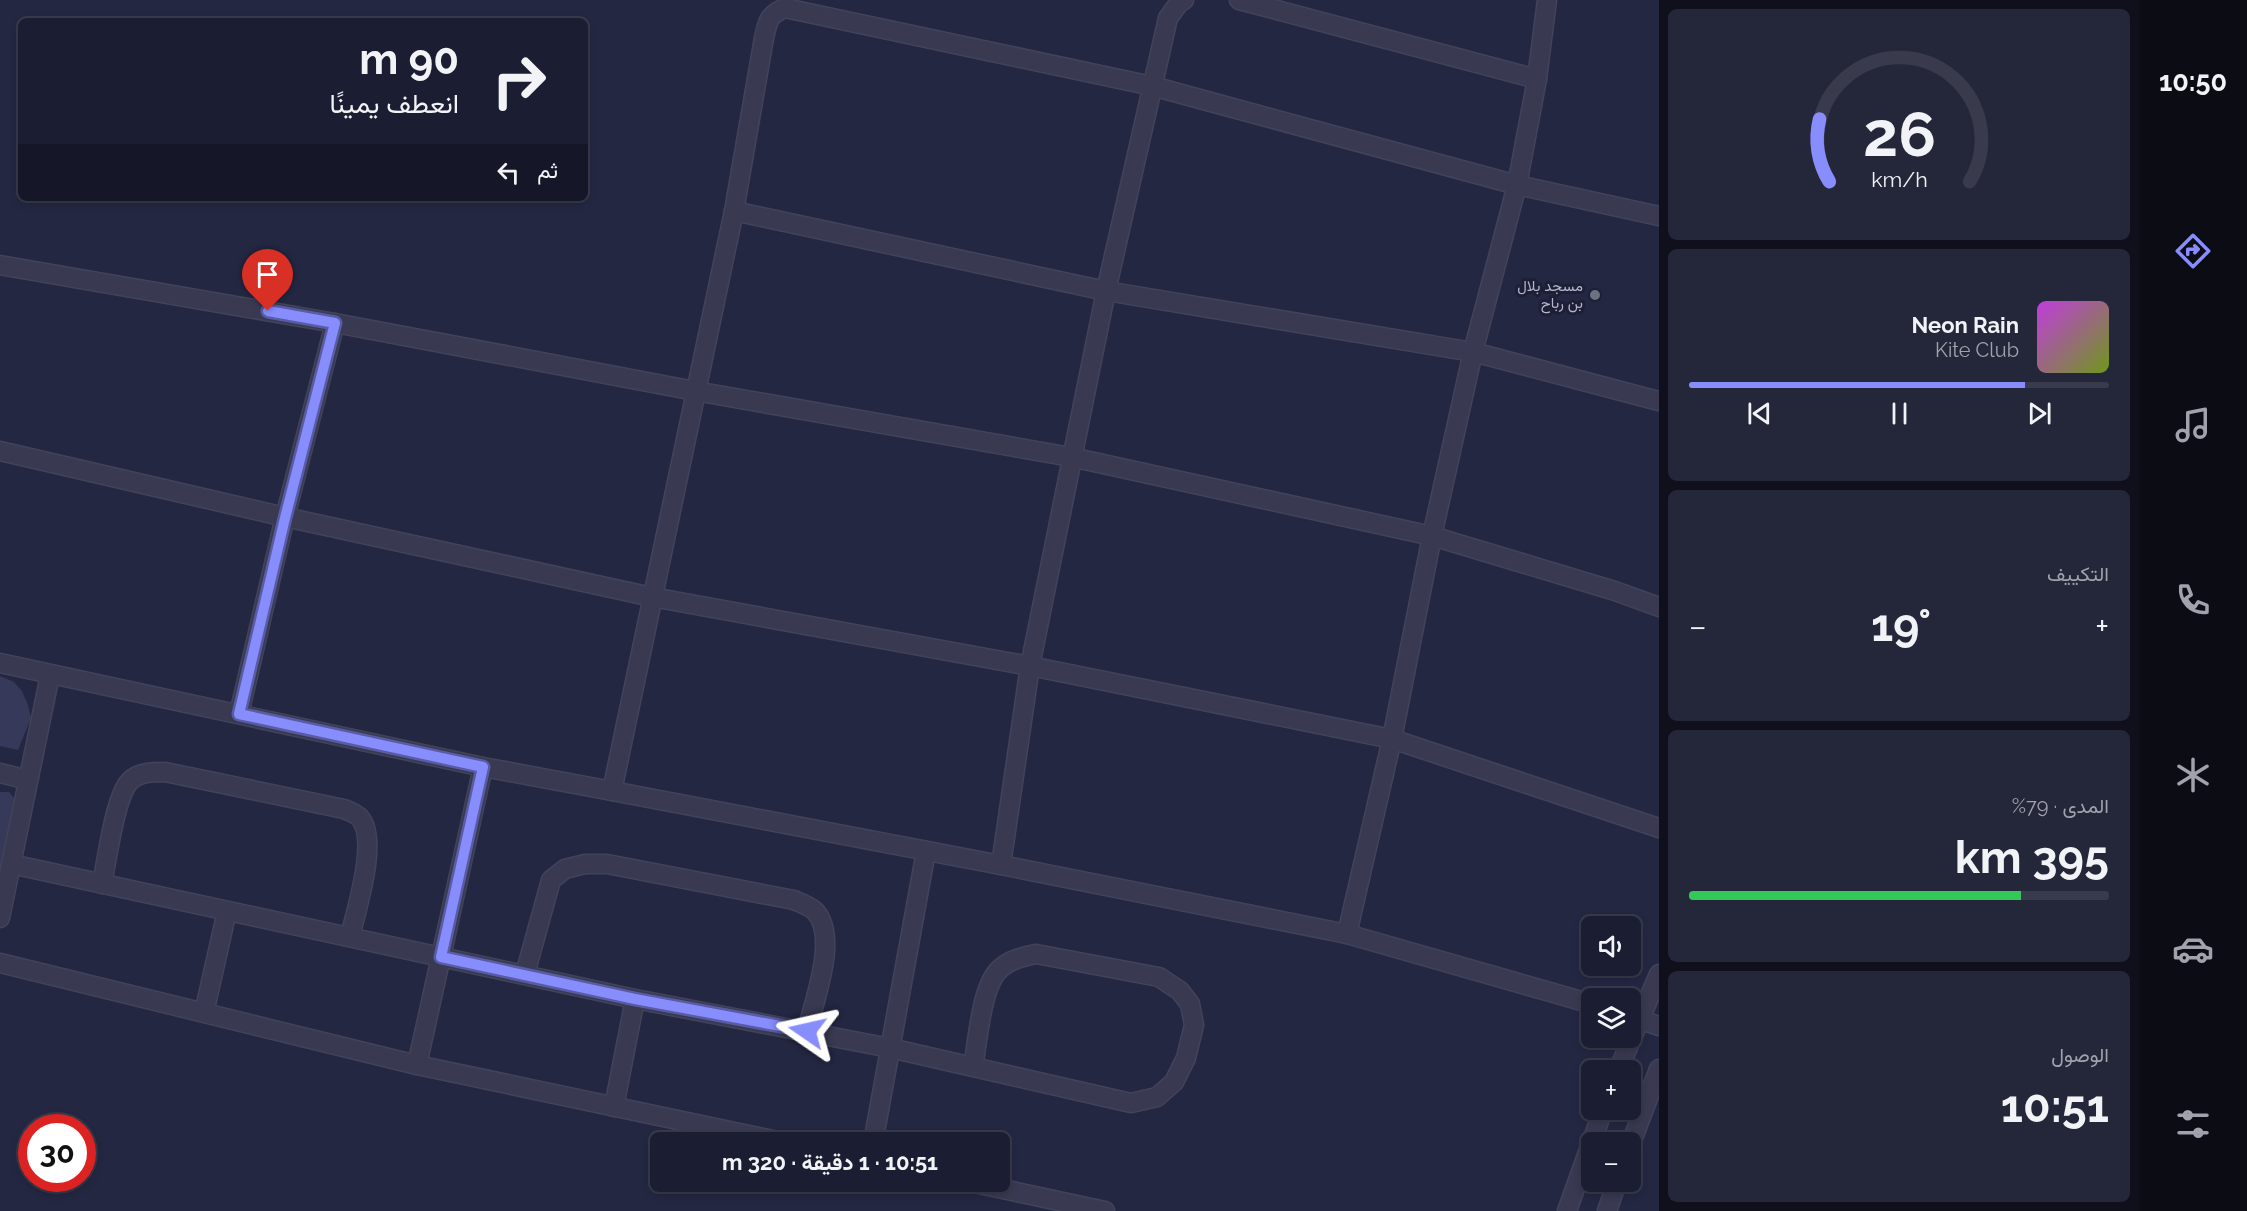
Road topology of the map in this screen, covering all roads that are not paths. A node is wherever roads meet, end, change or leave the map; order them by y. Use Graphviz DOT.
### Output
graph roads {
  1 [pos="1184,0"];
  2 [pos="1239,0"];
  3 [pos="1547,0"];
  4 [pos="1537,79"];
  5 [pos="1152,86"];
  6 [pos="1517,185"];
  7 [pos="734,211"];
  8 [pos="1659,216"];
  9 [pos="0,265"];
  10 [pos="1106,291"];
  11 [pos="335,323"];
  12 [pos="1473,352"];
  13 [pos="695,391"];
  14 [pos="1659,401"];
  15 [pos="0,451"];
  16 [pos="1071,457"];
  17 [pos="285,518"];
  18 [pos="1432,537"];
  19 [pos="652,597"];
  20 [pos="1659,607"];
  21 [pos="0,663"];
  22 [pos="1030,666"];
  23 [pos="50,675"];
  24 [pos="239,714"];
  25 [pos="1392,739"];
  26 [pos="483,767"];
  27 [pos="0,773"];
  28 [pos="28,780"];
  29 [pos="612,791"];
  30 [pos="1659,828"];
  31 [pos="926,851"];
  32 [pos="11,864"];
  33 [pos="1001,865"];
  34 [pos="102,884"];
  35 [pos="226,911"];
  36 [pos="0,918"];
  37 [pos="1347,934"];
  38 [pos="350,938"];
  39 [pos="441,957"];
  40 [pos="0,963"];
  41 [pos="525,974"];
  42 [pos="1659,974"];
  43 [pos="635,999"];
  44 [pos="1581,1001"];
  45 [pos="1641,1007"];
  46 [pos="204,1013"];
  47 [pos="1641,1020"];
  48 [pos="1659,1026"];
  49 [pos="807,1031"];
  50 [pos="890,1048"];
  51 [pos="417,1065"];
  52 [pos="973,1067"];
  53 [pos="1659,1069"];
  54 [pos="614,1107"];
  55 [pos="1599,1120"];
  56 [pos="734,1132"];
  57 [pos="875,1132"];
  58 [pos="1635,1132"];
  59 [pos="1010,1191"];
  60 [pos="1614,1192"];
  61 [pos="1105,1211"];
  62 [pos="1567,1211"];
  63 [pos="1607,1211"];
  1 -- 5 [label="street"];
  2 -- 4 [label="street"];
  3 -- 4 [label="street"];
  4 -- 6 [label="street"];
  5 -- 6 [label="street"];
  5 -- 7 [label="street"];
  5 -- 10 [label="street"];
  6 -- 8 [label="street"];
  6 -- 12 [label="street"];
  7 -- 10 [label="street"];
  7 -- 13 [label="street"];
  9 -- 11 [label="street"];
  10 -- 12 [label="street"];
  10 -- 16 [label="street"];
  11 -- 13 [label="street"];
  11 -- 17 [label="street"];
  12 -- 14 [label="street"];
  12 -- 18 [label="street"];
  13 -- 16 [label="street"];
  13 -- 19 [label="street"];
  15 -- 17 [label="street"];
  16 -- 18 [label="street"];
  16 -- 22 [label="street"];
  17 -- 19 [label="street"];
  17 -- 24 [label="street"];
  18 -- 20 [label="street"];
  18 -- 25 [label="street"];
  19 -- 22 [label="street"];
  19 -- 29 [label="street"];
  21 -- 23 [label="street"];
  22 -- 25 [label="street"];
  22 -- 33 [label="street"];
  23 -- 24 [label="street"];
  23 -- 28 [label="street"];
  24 -- 26 [label="street"];
  25 -- 30 [label="street"];
  25 -- 37 [label="street"];
  26 -- 29 [label="street"];
  26 -- 39 [label="street"];
  27 -- 28 [label="street"];
  28 -- 32 [label="street"];
  29 -- 31 [label="street"];
  31 -- 33 [label="street"];
  31 -- 50 [label="street"];
  32 -- 34 [label="street"];
  32 -- 36 [label="street"];
  33 -- 37 [label="street"];
  34 -- 35 [label="street"];
  34 -- 38 [label="street"];
  35 -- 38 [label="street"];
  35 -- 46 [label="street"];
  37 -- 44 [label="street"];
  38 -- 39 [label="street"];
  39 -- 41 [label="street"];
  39 -- 51 [label="street"];
  40 -- 46 [label="street"];
  41 -- 43 [label="street"];
  41 -- 49 [label="street"];
  42 -- 45 [label="street"];
  43 -- 49 [label="street"];
  43 -- 54 [label="street"];
  46 -- 51 [label="street"];
  47 -- 48 [label="street"];
  49 -- 50 [label="street"];
  50 -- 52 [label="street"];
  50 -- 57 [label="street"];
  51 -- 54 [label="street"];
  52 -- 52 [label="street"];
  53 -- 58 [label="street"];
  54 -- 56 [label="street"];
  55 -- 62 [label="street"];
  59 -- 61 [label="street"];
  60 -- 63 [label="street"];
}
